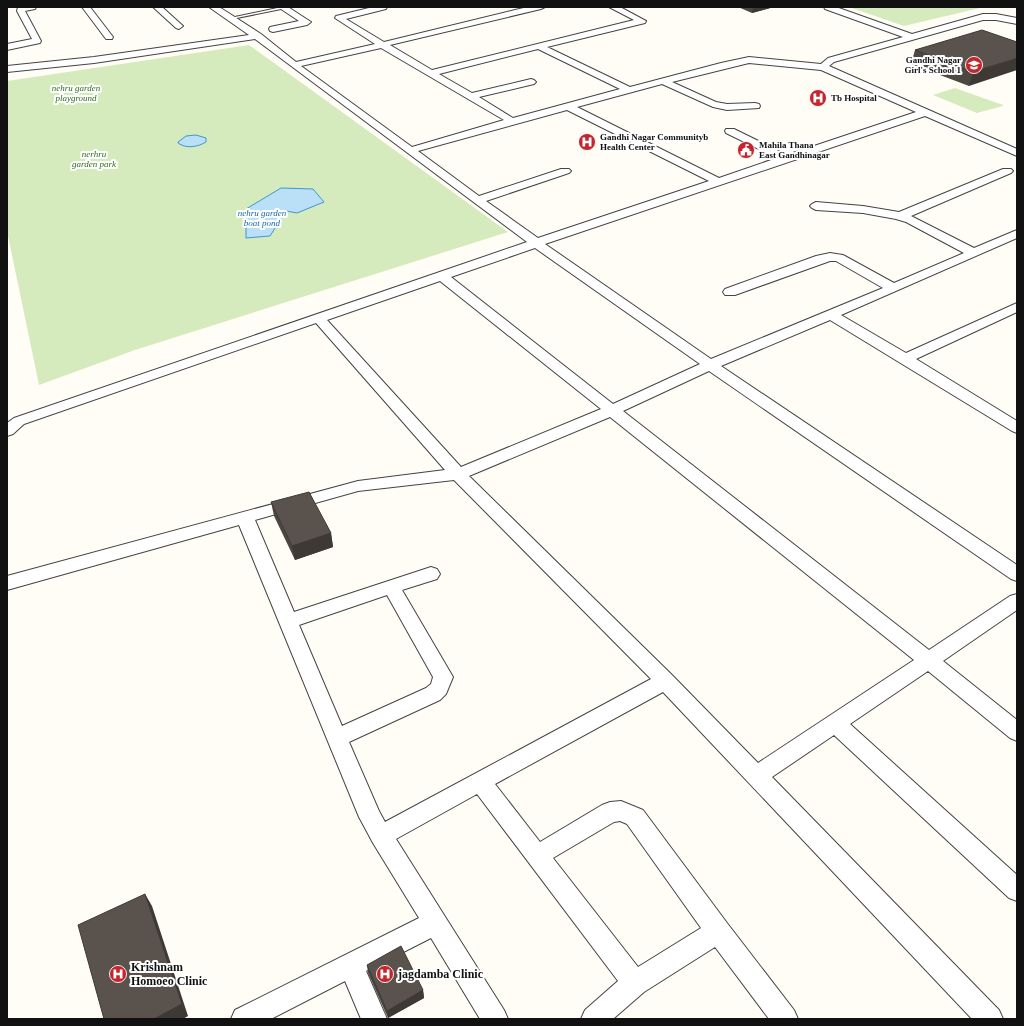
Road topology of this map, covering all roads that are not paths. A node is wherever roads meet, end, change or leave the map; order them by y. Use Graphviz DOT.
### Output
graph roads {
  1 [pos="32,7"];
  2 [pos="86,7"];
  3 [pos="157,7"];
  4 [pos="215,7"];
  5 [pos="285,7"];
  6 [pos="383,7"];
  7 [pos="504,7"];
  8 [pos="540,7"];
  9 [pos="613,7"];
  10 [pos="828,7"];
  11 [pos="1005,9"];
  12 [pos="515,12"];
  13 [pos="996,17"];
  14 [pos="232,18"];
  15 [pos="1017,21"];
  16 [pos="179,26"];
  17 [pos="273,29"];
  18 [pos="258,36"];
  19 [pos="109,37"];
  20 [pos="912,37"];
  21 [pos="381,45"];
  22 [pos="7,47"];
  23 [pos="540,47"];
  24 [pos="294,65"];
  25 [pos="823,67"];
  26 [pos="7,69"];
  27 [pos="432,73"];
  28 [pos="662,81"];
  29 [pos="531,82"];
  30 [pos="626,89"];
  31 [pos="472,96"];
  32 [pos="755,106"];
  33 [pos="569,107"];
  34 [pos="923,113"];
  35 [pos="512,121"];
  36 [pos="730,131"];
  37 [pos="412,150"];
  38 [pos="1017,153"];
  39 [pos="787,159"];
  40 [pos="565,171"];
  41 [pos="1007,171"];
  42 [pos="719,182"];
  43 [pos="478,200"];
  44 [pos="816,206"];
  45 [pos="900,216"];
  46 [pos="1017,234"];
  47 [pos="536,243"];
  48 [pos="974,253"];
  49 [pos="442,276"];
  50 [pos="893,288"];
  51 [pos="730,292"];
  52 [pos="1017,307"];
  53 [pos="831,315"];
  54 [pos="319,319"];
  55 [pos="905,359"];
  56 [pos="710,365"];
  57 [pos="612,410"];
  58 [pos="1014,424"];
  59 [pos="7,431"];
  60 [pos="458,474"];
  61 [pos="245,518"];
  62 [pos="431,574"];
  63 [pos="1017,574"];
  64 [pos="7,583"];
  65 [pos="391,587"];
  66 [pos="1017,601"];
  67 [pos="288,620"];
  68 [pos="929,661"];
  69 [pos="666,681"];
  70 [pos="835,724"];
  71 [pos="1017,732"];
  72 [pos="337,738"];
  73 [pos="756,776"];
  74 [pos="480,781"];
  75 [pos="381,836"];
  76 [pos="537,856"];
  77 [pos="1017,890"];
  78 [pos="435,923"];
  79 [pos="718,931"];
  80 [pos="351,965"];
  81 [pos="635,983"];
  82 [pos="244,1019"];
  83 [pos="374,1019"];
  84 [pos="495,1019"];
  85 [pos="594,1019"];
  86 [pos="785,1019"];
  87 [pos="990,1019"];
  1 -- 22 [label="street"];
  2 -- 19 [label="street"];
  3 -- 16 [label="street"];
  4 -- 14 [label="street"];
  5 -- 14 [label="lane"];
  5 -- 17 [label="street"];
  6 -- 21 [label="street"];
  7 -- 12 [label="street"];
  8 -- 12 [label="street"];
  9 -- 23 [label="street"];
  10 -- 20 [label="street"];
  11 -- 13 [label="street"];
  12 -- 21 [label="street"];
  13 -- 15 [label="street"];
  13 -- 20 [label="street"];
  14 -- 18 [label="street"];
  18 -- 24 [label="street"];
  18 -- 26 [label="street"];
  20 -- 25 [label="street"];
  21 -- 24 [label="street"];
  21 -- 27 [label="street"];
  23 -- 27 [label="street"];
  23 -- 30 [label="street"];
  24 -- 37 [label="street"];
  25 -- 28 [label="street"];
  25 -- 34 [label="street"];
  27 -- 31 [label="street"];
  28 -- 30 [label="street"];
  28 -- 32 [label="street"];
  29 -- 31 [label="street"];
  30 -- 33 [label="street"];
  31 -- 35 [label="street"];
  33 -- 35 [label="street"];
  33 -- 42 [label="street"];
  34 -- 38 [label="street"];
  34 -- 39 [label="street"];
  35 -- 37 [label="street"];
  36 -- 39 [label="street"];
  37 -- 43 [label="street"];
  39 -- 42 [label="street"];
  40 -- 43 [label="street"];
  41 -- 45 [label="street"];
  42 -- 47 [label="street"];
  43 -- 47 [label="street"];
  44 -- 45 [label="street"];
  45 -- 48 [label="street"];
  46 -- 48 [label="street"];
  47 -- 49 [label="street"];
  47 -- 56 [label="street"];
  48 -- 50 [label="street"];
  49 -- 54 [label="street"];
  49 -- 57 [label="street"];
  50 -- 51 [label="street"];
  50 -- 53 [label="street"];
  52 -- 55 [label="street"];
  53 -- 55 [label="street"];
  53 -- 56 [label="street"];
  54 -- 59 [label="street"];
  54 -- 60 [label="street"];
  55 -- 58 [label="street"];
  56 -- 57 [label="street"];
  56 -- 63 [label="street"];
  57 -- 60 [label="street"];
  57 -- 68 [label="street"];
  60 -- 61 [label="street"];
  60 -- 69 [label="street"];
  61 -- 64 [label="street"];
  61 -- 67 [label="street"];
  62 -- 65 [label="street"];
  65 -- 67 [label="street"];
  65 -- 72 [label="street"];
  66 -- 68 [label="street"];
  67 -- 72 [label="street"];
  68 -- 70 [label="street"];
  68 -- 71 [label="street"];
  69 -- 73 [label="street"];
  69 -- 74 [label="street"];
  70 -- 73 [label="street"];
  70 -- 77 [label="street"];
  72 -- 75 [label="street"];
  73 -- 87 [label="street"];
  74 -- 75 [label="street"];
  74 -- 76 [label="street"];
  75 -- 78 [label="street"];
  76 -- 79 [label="street"];
  76 -- 81 [label="street"];
  78 -- 80 [label="street"];
  78 -- 84 [label="street"];
  79 -- 81 [label="street"];
  79 -- 86 [label="street"];
  80 -- 82 [label="street"];
  80 -- 83 [label="street"];
  81 -- 85 [label="street"];
}
